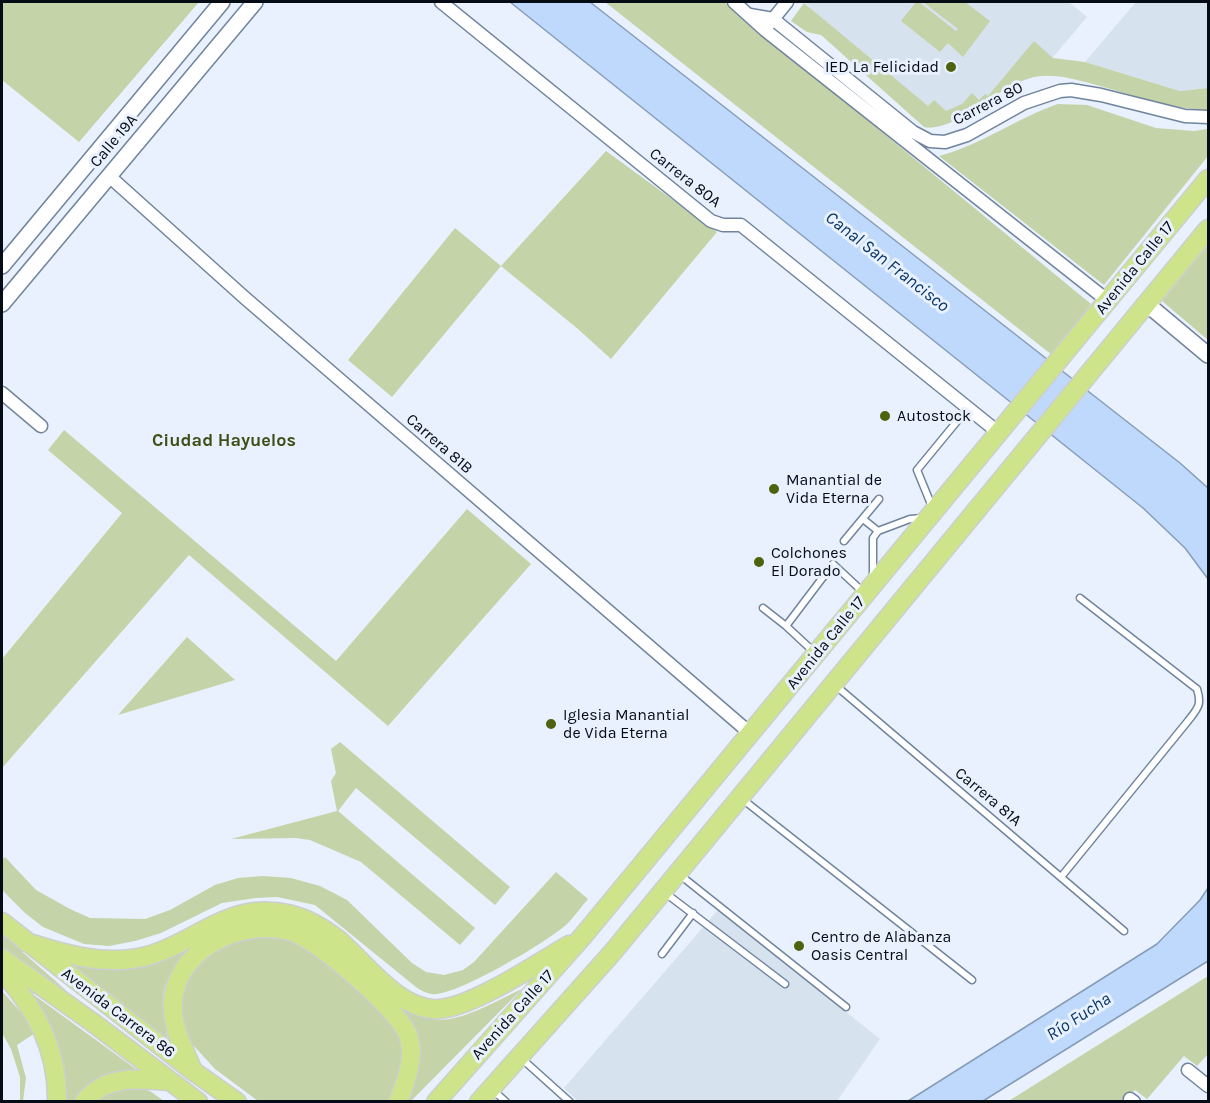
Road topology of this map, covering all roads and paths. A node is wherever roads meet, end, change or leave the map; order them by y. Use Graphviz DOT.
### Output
graph roads {
  1 [pos="222,2"];
  2 [pos="255,2"];
  3 [pos="441,2"];
  4 [pos="734,2"];
  5 [pos="787,2"];
  6 [pos="769,25"];
  7 [pos="1209,117"];
  8 [pos="109,176"];
  9 [pos="1209,179"];
  10 [pos="1209,230"];
  11 [pos="2,266"];
  12 [pos="1108,301"];
  13 [pos="2,304"];
  14 [pos="1147,304"];
  15 [pos="1209,355"];
  16 [pos="2,393"];
  17 [pos="968,408"];
  18 [pos="41,426"];
  19 [pos="1004,427"];
  20 [pos="879,499"];
  21 [pos="932,515"];
  22 [pos="863,519"];
  23 [pos="878,531"];
  24 [pos="844,541"];
  25 [pos="870,590"];
  26 [pos="1080,598"];
  27 [pos="763,608"];
  28 [pos="786,626"];
  29 [pos="817,654"];
  30 [pos="834,684"];
  31 [pos="751,734"];
  32 [pos="741,797"];
  33 [pos="678,874"];
  34 [pos="1061,878"];
  35 [pos="663,892"];
  36 [pos="693,914"];
  37 [pos="2,922"];
  38 [pos="1124,931"];
  39 [pos="583,936"];
  40 [pos="26,942"];
  41 [pos="662,954"];
  42 [pos="2,958"];
  43 [pos="2,971"];
  44 [pos="972,980"];
  45 [pos="785,984"];
  46 [pos="846,1007"];
  47 [pos="520,1057"];
  48 [pos="1188,1071"];
  49 [pos="197,1074"];
  50 [pos="170,1081"];
  51 [pos="1209,1086"];
  52 [pos="486,1095"];
  53 [pos="192,1098"];
  54 [pos="57,1101"];
  55 [pos="84,1101"];
  56 [pos="237,1101"];
  57 [pos="398,1101"];
  58 [pos="436,1101"];
  59 [pos="506,1101"];
  60 [pos="570,1101"];
  1 -- 11 [label="street, Calle 19A"];
  2 -- 8 [label="street, Calle 19A"];
  3 -- 17 [label="street, Carrera 80A"];
  4 -- 6 [label="street, Carrera 80"];
  5 -- 6 [label="street"];
  6 -- 7 [label="street, Carrera 80"];
  6 -- 12 [label="street, Carrera 80"];
  8 -- 13 [label="street, Calle 19A"];
  8 -- 31 [label="street, Carrera 81B"];
  9 -- 12 [label="main road, Avenida Calle 17"];
  10 -- 14 [label="main road, Avenida Calle 17"];
  12 -- 19 [label="main road, Avenida Calle 17"];
  14 -- 15 [label="street"];
  14 -- 30 [label="main road, Avenida Calle 17"];
  16 -- 18 [label="street"];
  17 -- 19 [label="street, Carrera 80A"];
  17 -- 21 [label="lane"];
  19 -- 21 [label="main road, Avenida Calle 17"];
  20 -- 22 [label="lane"];
  21 -- 23 [label="lane"];
  21 -- 25 [label="main road, Avenida Calle 17"];
  22 -- 23 [label="lane"];
  22 -- 24 [label="lane"];
  23 -- 25 [label="lane"];
  25 -- 28 [label="lane"];
  25 -- 29 [label="main road, Avenida Calle 17"];
  26 -- 34 [label="lane"];
  27 -- 28 [label="lane"];
  28 -- 29 [label="lane"];
  29 -- 31 [label="main road, Avenida Calle 17"];
  30 -- 32 [label="main road, Avenida Calle 17"];
  30 -- 34 [label="lane, Carrera 81A"];
  31 -- 39 [label="main road, Avenida Calle 17"];
  32 -- 33 [label="main road, Avenida Calle 17"];
  32 -- 44 [label="lane"];
  33 -- 35 [label="main road, Avenida Calle 17"];
  33 -- 46 [label="lane"];
  34 -- 38 [label="lane, Carrera 81A"];
  35 -- 36 [label="lane"];
  35 -- 47 [label="main road, Avenida Calle 17"];
  36 -- 41 [label="lane"];
  36 -- 45 [label="lane"];
  37 -- 40 [label="main road, Avenida Carrera 86"];
  39 -- 40 [label="main road"];
  39 -- 58 [label="main road, Avenida Calle 17"];
  40 -- 49 [label="main road, Avenida Carrera 86"];
  42 -- 50 [label="main road, Avenida Carrera 86"];
  43 -- 54 [label="main road"];
  47 -- 52 [label="main road, Avenida Calle 17"];
  47 -- 60 [label="lane"];
  48 -- 51 [label="street"];
  49 -- 56 [label="main road, Avenida Carrera 86"];
  49 -- 57 [label="main road"];
  50 -- 53 [label="main road, Avenida Carrera 86"];
  50 -- 55 [label="main road"];
  52 -- 59 [label="lane"];
}
